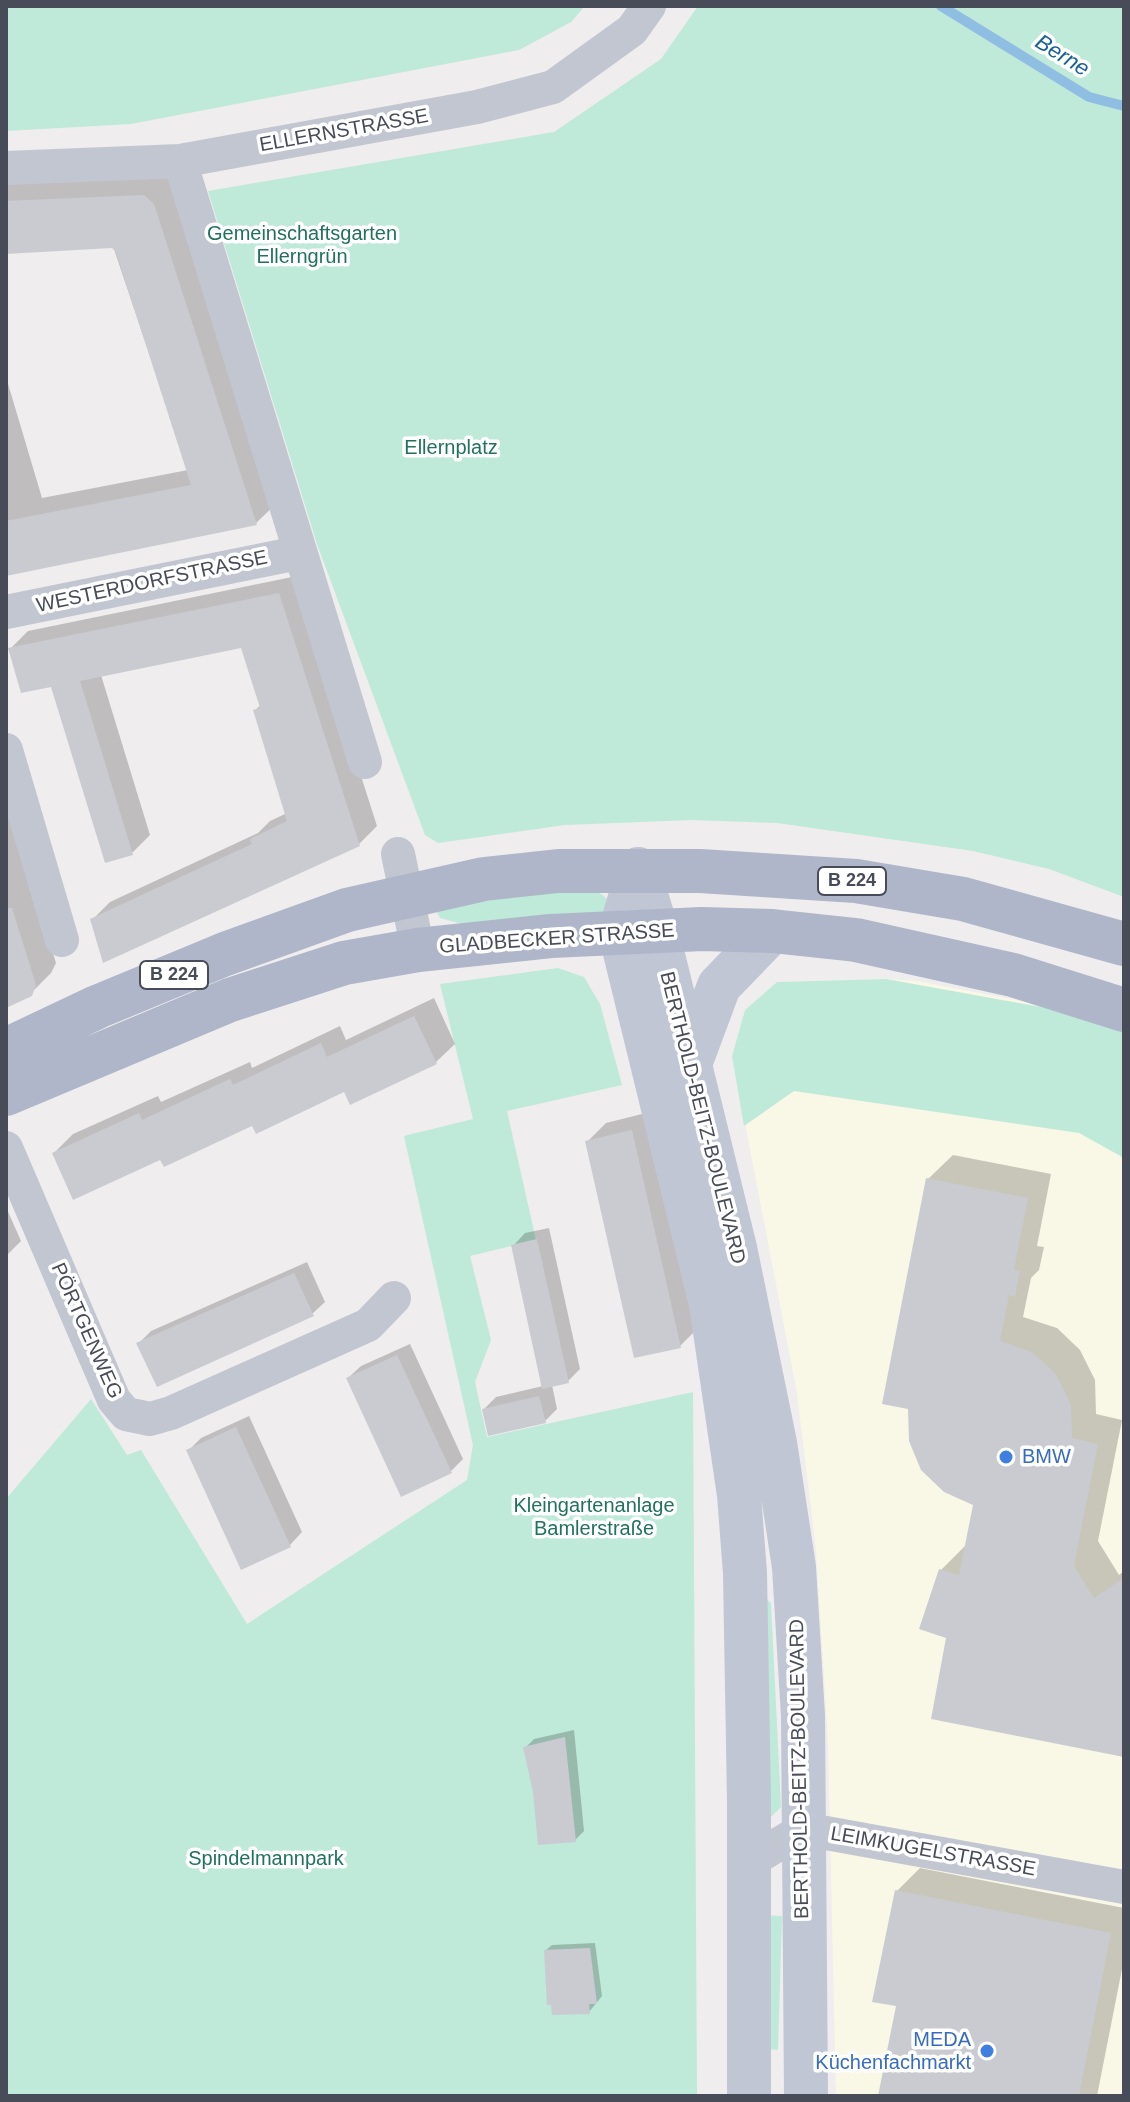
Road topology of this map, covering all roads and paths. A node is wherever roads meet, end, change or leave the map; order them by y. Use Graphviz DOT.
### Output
graph roads {
  1 [pos="649,6"];
  2 [pos="180,161"];
  3 [pos="6,168"];
  4 [pos="298,553"];
  5 [pos="6,612"];
  6 [pos="6,750"];
  7 [pos="365,762"];
  8 [pos="398,854"];
  9 [pos="638,869"];
  10 [pos="407,896"];
  11 [pos="772,931"];
  12 [pos="639,932"];
  13 [pos="570,935"];
  14 [pos="62,940"];
  15 [pos="1124,944"];
  16 [pos="418,950"];
  17 [pos="633,989"];
  18 [pos="1124,1010"];
  19 [pos="6,1050"];
  20 [pos="690,1064"];
  21 [pos="6,1094"];
  22 [pos="6,1148"];
  23 [pos="394,1298"];
  24 [pos="775,1443"];
  25 [pos="739,1495"];
  26 [pos="794,1567"];
  27 [pos="745,1573"];
  28 [pos="804,1829"];
  29 [pos="749,1862"];
  30 [pos="1124,1887"];
  31 [pos="749,2096"];
  32 [pos="806,2096"];
  1 -- 2 [label="street, ELLERNSTRASSE"];
  2 -- 3 [label="street, ELLERNSTRASSE"];
  2 -- 4 [label="street"];
  4 -- 5 [label="street, WESTERDORFSTRASSE"];
  4 -- 7 [label="street"];
  6 -- 14 [label="street"];
  8 -- 10 [label="street"];
  9 -- 10 [label="main road, B 224"];
  9 -- 12 [label="main road, BERTHOLD-BEITZ-BOULEVARD"];
  9 -- 15 [label="main road, B 224"];
  10 -- 16 [label="street"];
  10 -- 19 [label="main road, B 224"];
  11 -- 12 [label="main road, GLADBECKER STRASSE / B 224"];
  11 -- 18 [label="main road, GLADBECKER STRASSE / B 224"];
  11 -- 20 [label="main road"];
  12 -- 13 [label="main road, GLADBECKER STRASSE / B 224"];
  12 -- 17 [label="main road, BERTHOLD-BEITZ-BOULEVARD"];
  12 -- 20 [label="main road, BERTHOLD-BEITZ-BOULEVARD"];
  13 -- 16 [label="main road, GLADBECKER STRASSE / B 224"];
  13 -- 17 [label="main road, BERTHOLD-BEITZ-BOULEVARD"];
  16 -- 21 [label="main road, GLADBECKER STRASSE / B 224"];
  17 -- 25 [label="main road, BERTHOLD-BEITZ-BOULEVARD"];
  20 -- 24 [label="main road, BERTHOLD-BEITZ-BOULEVARD"];
  22 -- 23 [label="street, PÖRTGENWEG"];
  24 -- 25 [label="main road, BERTHOLD-BEITZ-BOULEVARD"];
  24 -- 26 [label="main road, BERTHOLD-BEITZ-BOULEVARD"];
  25 -- 27 [label="main road, BERTHOLD-BEITZ-BOULEVARD"];
  26 -- 27 [label="main road"];
  26 -- 28 [label="main road, BERTHOLD-BEITZ-BOULEVARD"];
  27 -- 29 [label="main road, BERTHOLD-BEITZ-BOULEVARD"];
  28 -- 29 [label="street, LEIMKUGELSTRASSE"];
  28 -- 30 [label="street, LEIMKUGELSTRASSE"];
  28 -- 32 [label="main road, BERTHOLD-BEITZ-BOULEVARD"];
  29 -- 31 [label="main road, BERTHOLD-BEITZ-BOULEVARD"];
}
